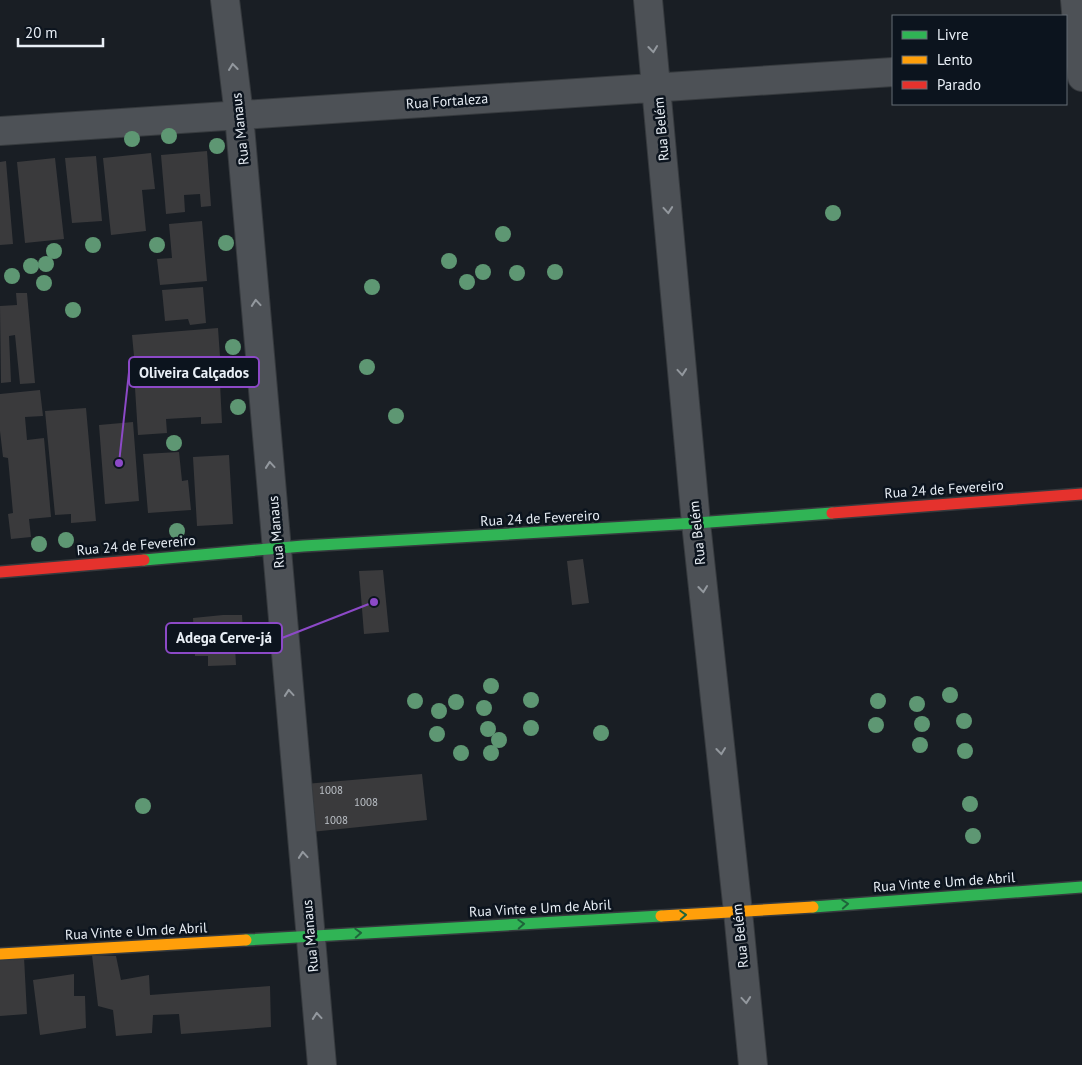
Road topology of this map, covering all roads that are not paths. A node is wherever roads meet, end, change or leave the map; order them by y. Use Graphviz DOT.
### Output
graph roads {
  1 [pos="225,0"];
  2 [pos="648,0"];
  3 [pos="1076,0"];
  4 [pos="1076,65"];
  5 [pos="892,72"];
  6 [pos="657,87"];
  7 [pos="239,115"];
  8 [pos="0,131"];
  9 [pos="1082,494"];
  10 [pos="696,524"];
  11 [pos="277,548"];
  12 [pos="0,572"];
  13 [pos="1082,887"];
  14 [pos="738,912"];
  15 [pos="310,936"];
  16 [pos="0,954"];
  17 [pos="322,1065"];
  18 [pos="752,1065"];
  7 -- 1 [label="street, Rua Manaus, one-way"];
  2 -- 6 [label="street, Rua Belém, one-way"];
  3 -- 4 [label="street"];
  5 -- 6 [label="street, Rua Fortaleza"];
  6 -- 7 [label="street, Rua Fortaleza"];
  6 -- 10 [label="street, Rua Belém, one-way"];
  7 -- 8 [label="street, Rua Fortaleza"];
  11 -- 7 [label="street, Rua Manaus, one-way"];
  9 -- 10 [label="main road, Rua 24 de Fevereiro"];
  10 -- 11 [label="main road, Rua 24 de Fevereiro"];
  10 -- 14 [label="street, Rua Belém, one-way"];
  11 -- 12 [label="main road, Rua 24 de Fevereiro"];
  15 -- 11 [label="street, Rua Manaus, one-way"];
  14 -- 13 [label="main road, Rua Vinte e Um de Abril, one-way"];
  15 -- 14 [label="main road, Rua Vinte e Um de Abril, one-way"];
  14 -- 18 [label="street, Rua Belém, one-way"];
  15 -- 16 [label="main road, Rua Vinte e Um de Abril"];
  17 -- 15 [label="street, Rua Manaus, one-way"];
}
